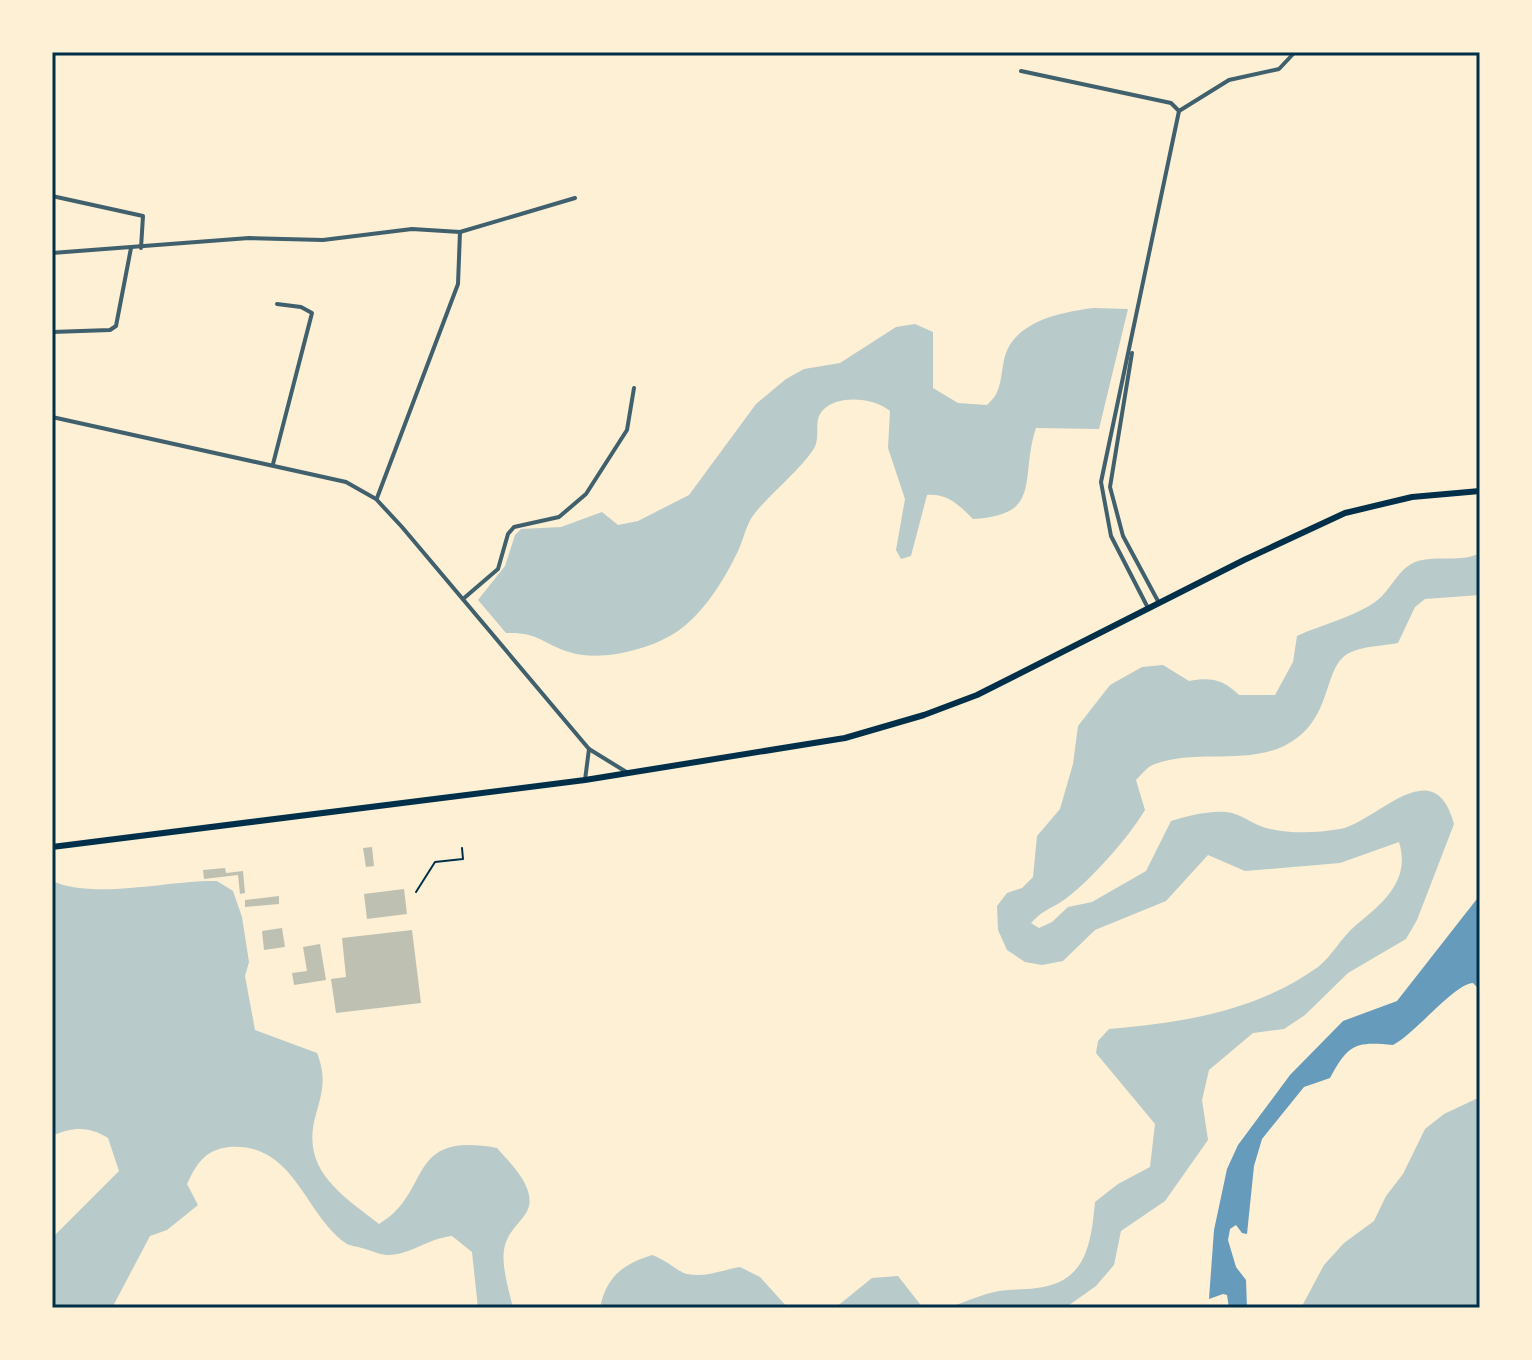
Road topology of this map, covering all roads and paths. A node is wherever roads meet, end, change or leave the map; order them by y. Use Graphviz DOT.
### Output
graph roads {
  1 [pos="1295,52"];
  2 [pos="1021,71"];
  3 [pos="1179,111"];
  4 [pos="52,196"];
  5 [pos="575,198"];
  6 [pos="460,232"];
  7 [pos="131,248"];
  8 [pos="141,248"];
  9 [pos="52,253"];
  10 [pos="277,304"];
  11 [pos="52,332"];
  12 [pos="1132,343"];
  13 [pos="634,388"];
  14 [pos="52,417"];
  15 [pos="273,464"];
  16 [pos="1480,491"];
  17 [pos="376,499"];
  18 [pos="462,599"];
  19 [pos="1160,605"];
  20 [pos="1149,610"];
  21 [pos="589,749"];
  22 [pos="629,774"];
  23 [pos="585,780"];
  24 [pos="52,847"];
  25 [pos="462,848"];
  26 [pos="416,892"];
  1 -- 3 [label="street"];
  2 -- 3 [label="street"];
  3 -- 12 [label="street"];
  4 -- 8 [label="street"];
  5 -- 6 [label="street"];
  6 -- 8 [label="street"];
  6 -- 17 [label="street"];
  7 -- 8 [label="street"];
  7 -- 9 [label="street"];
  7 -- 11 [label="street"];
  10 -- 15 [label="street"];
  12 -- 19 [label="street"];
  12 -- 20 [label="street"];
  13 -- 18 [label="street"];
  14 -- 15 [label="street"];
  15 -- 17 [label="street"];
  16 -- 19 [label="main road"];
  17 -- 18 [label="street"];
  18 -- 21 [label="street"];
  19 -- 20 [label="main road"];
  20 -- 22 [label="main road"];
  21 -- 22 [label="street"];
  21 -- 23 [label="street"];
  22 -- 23 [label="main road"];
  23 -- 24 [label="main road"];
  25 -- 26 [label="path"];
}
